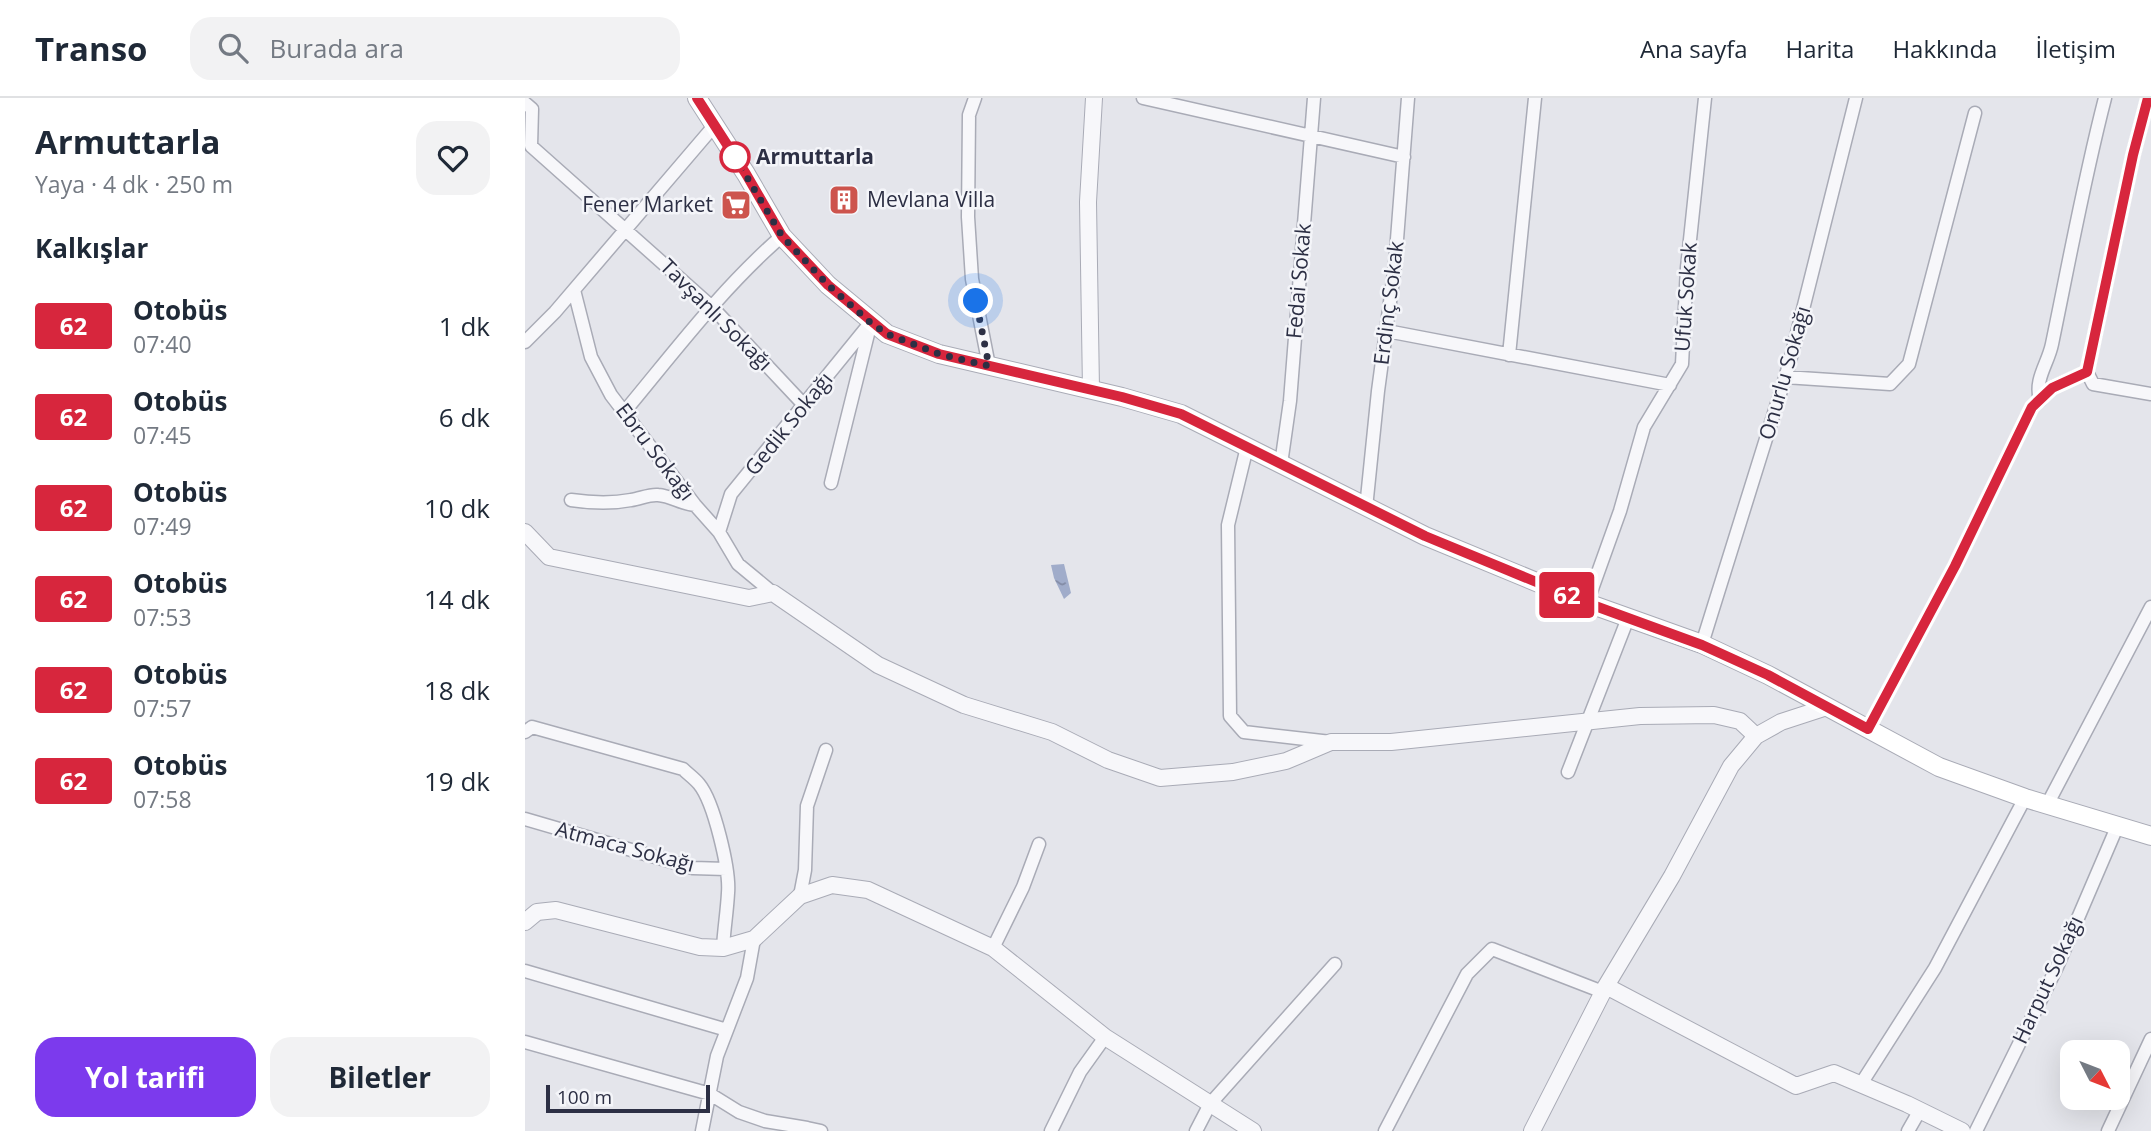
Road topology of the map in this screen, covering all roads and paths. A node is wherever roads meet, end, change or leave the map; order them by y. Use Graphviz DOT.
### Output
graph roads {
  1 [pos="697,98"];
  2 [pos="975,98"];
  3 [pos="1094,98"];
  4 [pos="1143,98"];
  5 [pos="1314,98"];
  6 [pos="1408,98"];
  7 [pos="1535,98"];
  8 [pos="1705,98"];
  9 [pos="1856,98"];
  10 [pos="2105,98"];
  11 [pos="2148,98"];
  12 [pos="525,103"];
  13 [pos="1975,113"];
  14 [pos="714,125"];
  15 [pos="1311,135"];
  16 [pos="528,150"];
  17 [pos="1404,157"];
  18 [pos="625,228"];
  19 [pos="782,236"];
  20 [pos="574,290"];
  21 [pos="712,307"];
  22 [pos="871,323"];
  23 [pos="1387,331"];
  24 [pos="525,342"];
  25 [pos="1509,355"];
  26 [pos="989,366"];
  27 [pos="2087,372"];
  28 [pos="1785,377"];
  29 [pos="1670,385"];
  30 [pos="1091,389"];
  31 [pos="2151,394"];
  32 [pos="2040,400"];
  33 [pos="804,405"];
  34 [pos="625,411"];
  35 [pos="1247,447"];
  36 [pos="1281,464"];
  37 [pos="831,483"];
  38 [pos="571,500"];
  39 [pos="695,505"];
  40 [pos="1366,508"];
  41 [pos="525,532"];
  42 [pos="719,532"];
  43 [pos="773,593"];
  44 [pos="1587,603"];
  45 [pos="2151,607"];
  46 [pos="1628,618"];
  47 [pos="1702,645"];
  48 [pos="1827,707"];
  49 [pos="1590,721"];
  50 [pos="1868,729"];
  51 [pos="525,732"];
  52 [pos="1756,736"];
  53 [pos="1331,742"];
  54 [pos="827,750"];
  55 [pos="1568,772"];
  56 [pos="2025,798"];
  57 [pos="2047,805"];
  58 [pos="525,819"];
  59 [pos="2117,827"];
  60 [pos="2151,836"];
  61 [pos="1039,844"];
  62 [pos="726,869"];
  63 [pos="800,896"];
  64 [pos="525,922"];
  65 [pos="754,939"];
  66 [pos="723,948"];
  67 [pos="993,948"];
  68 [pos="1335,964"];
  69 [pos="525,971"];
  70 [pos="1605,989"];
  71 [pos="727,1030"];
  72 [pos="1105,1037"];
  73 [pos="2151,1039"];
  74 [pos="525,1042"];
  75 [pos="1861,1084"];
  76 [pos="710,1094"];
  77 [pos="1210,1104"];
  78 [pos="1920,1110"];
  79 [pos="806,1129"];
  80 [pos="702,1131"];
  81 [pos="821,1131"];
  82 [pos="1051,1131"];
  83 [pos="1196,1131"];
  84 [pos="1252,1131"];
  85 [pos="1385,1131"];
  86 [pos="1532,1131"];
  87 [pos="1908,1131"];
  88 [pos="1962,1131"];
  89 [pos="1976,1131"];
  90 [pos="2108,1131"];
  1 -- 14 [label="main road"];
  2 -- 26 [label="street"];
  3 -- 30 [label="street"];
  4 -- 15 [label="street"];
  5 -- 15 [label="street, Fedai Sokak"];
  6 -- 17 [label="street, Erdinç Sokak"];
  7 -- 25 [label="street"];
  8 -- 29 [label="street, Ufuk Sokak"];
  9 -- 28 [label="street, Onurlu Sokağı"];
  10 -- 32 [label="street"];
  11 -- 27 [label="street"];
  12 -- 16 [label="street"];
  13 -- 28 [label="street"];
  14 -- 18 [label="street"];
  14 -- 19 [label="main road"];
  15 -- 17 [label="street"];
  15 -- 36 [label="street, Fedai Sokak"];
  16 -- 18 [label="street, Tavşanlı Sokağı"];
  17 -- 23 [label="street, Erdinç Sokak"];
  18 -- 20 [label="street"];
  18 -- 21 [label="street, Tavşanlı Sokağı"];
  19 -- 21 [label="street"];
  19 -- 22 [label="main road"];
  20 -- 24 [label="street"];
  20 -- 34 [label="street, Ebru Sokağı"];
  21 -- 33 [label="street, Tavşanlı Sokağı"];
  21 -- 34 [label="street"];
  22 -- 26 [label="main road"];
  22 -- 33 [label="street, Gedik Sokağı"];
  22 -- 37 [label="street"];
  23 -- 25 [label="street"];
  23 -- 40 [label="street, Erdinç Sokak"];
  25 -- 29 [label="street"];
  26 -- 30 [label="main road"];
  27 -- 31 [label="street"];
  27 -- 32 [label="street"];
  28 -- 47 [label="street, Onurlu Sokağı"];
  29 -- 44 [label="street, Ufuk Sokak"];
  30 -- 35 [label="main road"];
  32 -- 50 [label="street"];
  33 -- 42 [label="street, Gedik Sokağı"];
  34 -- 39 [label="street, Ebru Sokağı"];
  35 -- 36 [label="main road"];
  35 -- 53 [label="street"];
  36 -- 40 [label="main road"];
  38 -- 39 [label="street"];
  39 -- 42 [label="street, Ebru Sokağı"];
  40 -- 44 [label="main road"];
  41 -- 43 [label="street"];
  42 -- 43 [label="street, Ebru Sokağı"];
  43 -- 53 [label="street"];
  44 -- 46 [label="main road"];
  45 -- 57 [label="street"];
  46 -- 47 [label="main road"];
  46 -- 49 [label="street"];
  47 -- 48 [label="main road"];
  48 -- 50 [label="main road"];
  48 -- 52 [label="street"];
  49 -- 52 [label="street"];
  49 -- 53 [label="street"];
  49 -- 55 [label="street"];
  50 -- 56 [label="main road"];
  51 -- 62 [label="street"];
  52 -- 70 [label="street"];
  54 -- 63 [label="street"];
  56 -- 57 [label="main road"];
  56 -- 75 [label="street"];
  57 -- 59 [label="main road"];
  58 -- 62 [label="street, Atmaca Sokağı"];
  59 -- 60 [label="main road"];
  59 -- 89 [label="street, Harput Sokağı"];
  61 -- 67 [label="street"];
  62 -- 66 [label="street"];
  63 -- 65 [label="street"];
  63 -- 67 [label="street"];
  64 -- 66 [label="street"];
  65 -- 66 [label="street"];
  65 -- 71 [label="street"];
  67 -- 72 [label="street"];
  68 -- 77 [label="street"];
  69 -- 71 [label="street"];
  70 -- 75 [label="street"];
  70 -- 85 [label="street"];
  70 -- 86 [label="street"];
  71 -- 76 [label="street"];
  72 -- 77 [label="street"];
  72 -- 82 [label="street"];
  73 -- 90 [label="street"];
  74 -- 76 [label="street"];
  75 -- 78 [label="street"];
  76 -- 79 [label="street"];
  76 -- 80 [label="street"];
  77 -- 83 [label="street"];
  77 -- 84 [label="street"];
  78 -- 87 [label="street"];
  78 -- 88 [label="street"];
  79 -- 81 [label="street"];
}
